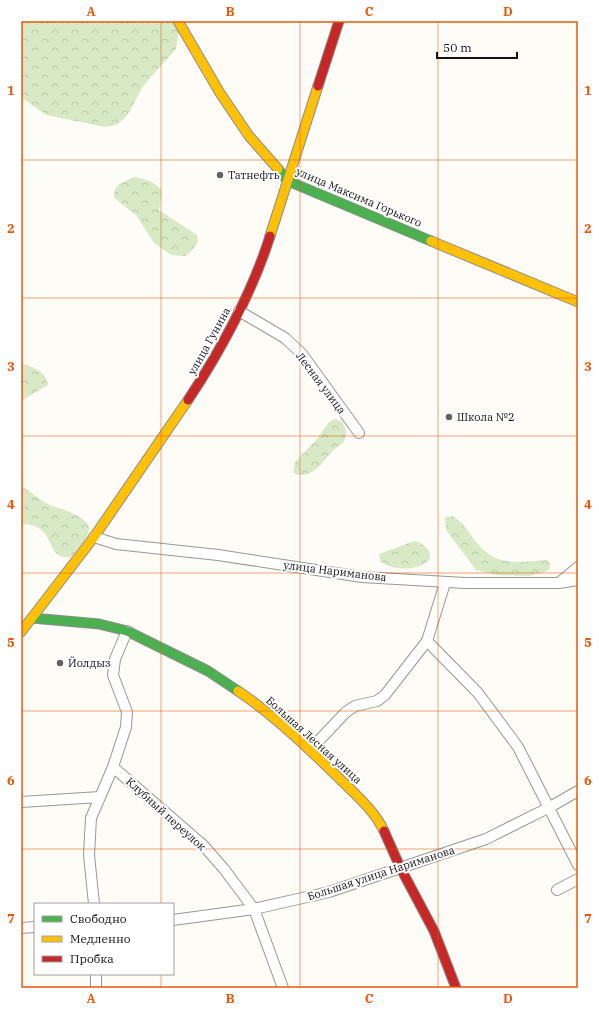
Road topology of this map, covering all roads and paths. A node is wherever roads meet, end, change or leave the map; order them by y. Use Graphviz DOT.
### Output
graph roads {
  1 [pos="178,21"];
  2 [pos="339,21"];
  3 [pos="288,181"];
  4 [pos="578,302"];
  5 [pos="239,312"];
  6 [pos="359,433"];
  7 [pos="94,537"];
  8 [pos="578,567"];
  9 [pos="578,580"];
  10 [pos="445,582"];
  11 [pos="559,583"];
  12 [pos="32,618"];
  13 [pos="127,631"];
  14 [pos="21,632"];
  15 [pos="427,641"];
  16 [pos="310,750"];
  17 [pos="113,767"];
  18 [pos="578,791"];
  19 [pos="100,797"];
  20 [pos="21,802"];
  21 [pos="550,808"];
  22 [pos="578,865"];
  23 [pos="400,867"];
  24 [pos="578,879"];
  25 [pos="557,890"];
  26 [pos="94,903"];
  27 [pos="254,909"];
  28 [pos="174,920"];
  29 [pos="34,927"];
  30 [pos="21,928"];
  31 [pos="96,975"];
  32 [pos="96,988"];
  33 [pos="283,988"];
  34 [pos="456,988"];
  1 -- 3 [label="street, улица Максима Горького"];
  2 -- 3 [label="street, улица Гунина"];
  3 -- 4 [label="street, улица Максима Горького"];
  3 -- 5 [label="street, улица Гунина"];
  5 -- 6 [label="street, Лесная улица"];
  5 -- 7 [label="street, улица Гунина"];
  7 -- 10 [label="street, улица Нариманова"];
  7 -- 12 [label="street, улица Гунина"];
  8 -- 11 [label="street"];
  9 -- 11 [label="street, улица Нариманова"];
  10 -- 11 [label="street, улица Нариманова"];
  10 -- 15 [label="street"];
  12 -- 13 [label="street, Большая Лесная улица"];
  12 -- 14 [label="street, улица Гунина"];
  13 -- 16 [label="street, Большая Лесная улица"];
  13 -- 17 [label="street"];
  15 -- 16 [label="street"];
  15 -- 21 [label="street"];
  16 -- 23 [label="street, Большая Лесная улица"];
  17 -- 19 [label="street"];
  17 -- 27 [label="street, Клубный переулок"];
  18 -- 21 [label="street, Большая улица Нариманова"];
  19 -- 20 [label="street"];
  19 -- 26 [label="street"];
  21 -- 22 [label="street"];
  21 -- 23 [label="street, Большая улица Нариманова"];
  23 -- 27 [label="street, Большая улица Нариманова"];
  23 -- 34 [label="street, Большая Лесная улица"];
  24 -- 25 [label="street"];
  27 -- 28 [label="street, Большая улица Нариманова"];
  27 -- 33 [label="street, Клубный переулок"];
  29 -- 30 [label="street"];
  31 -- 32 [label="street"];
}
